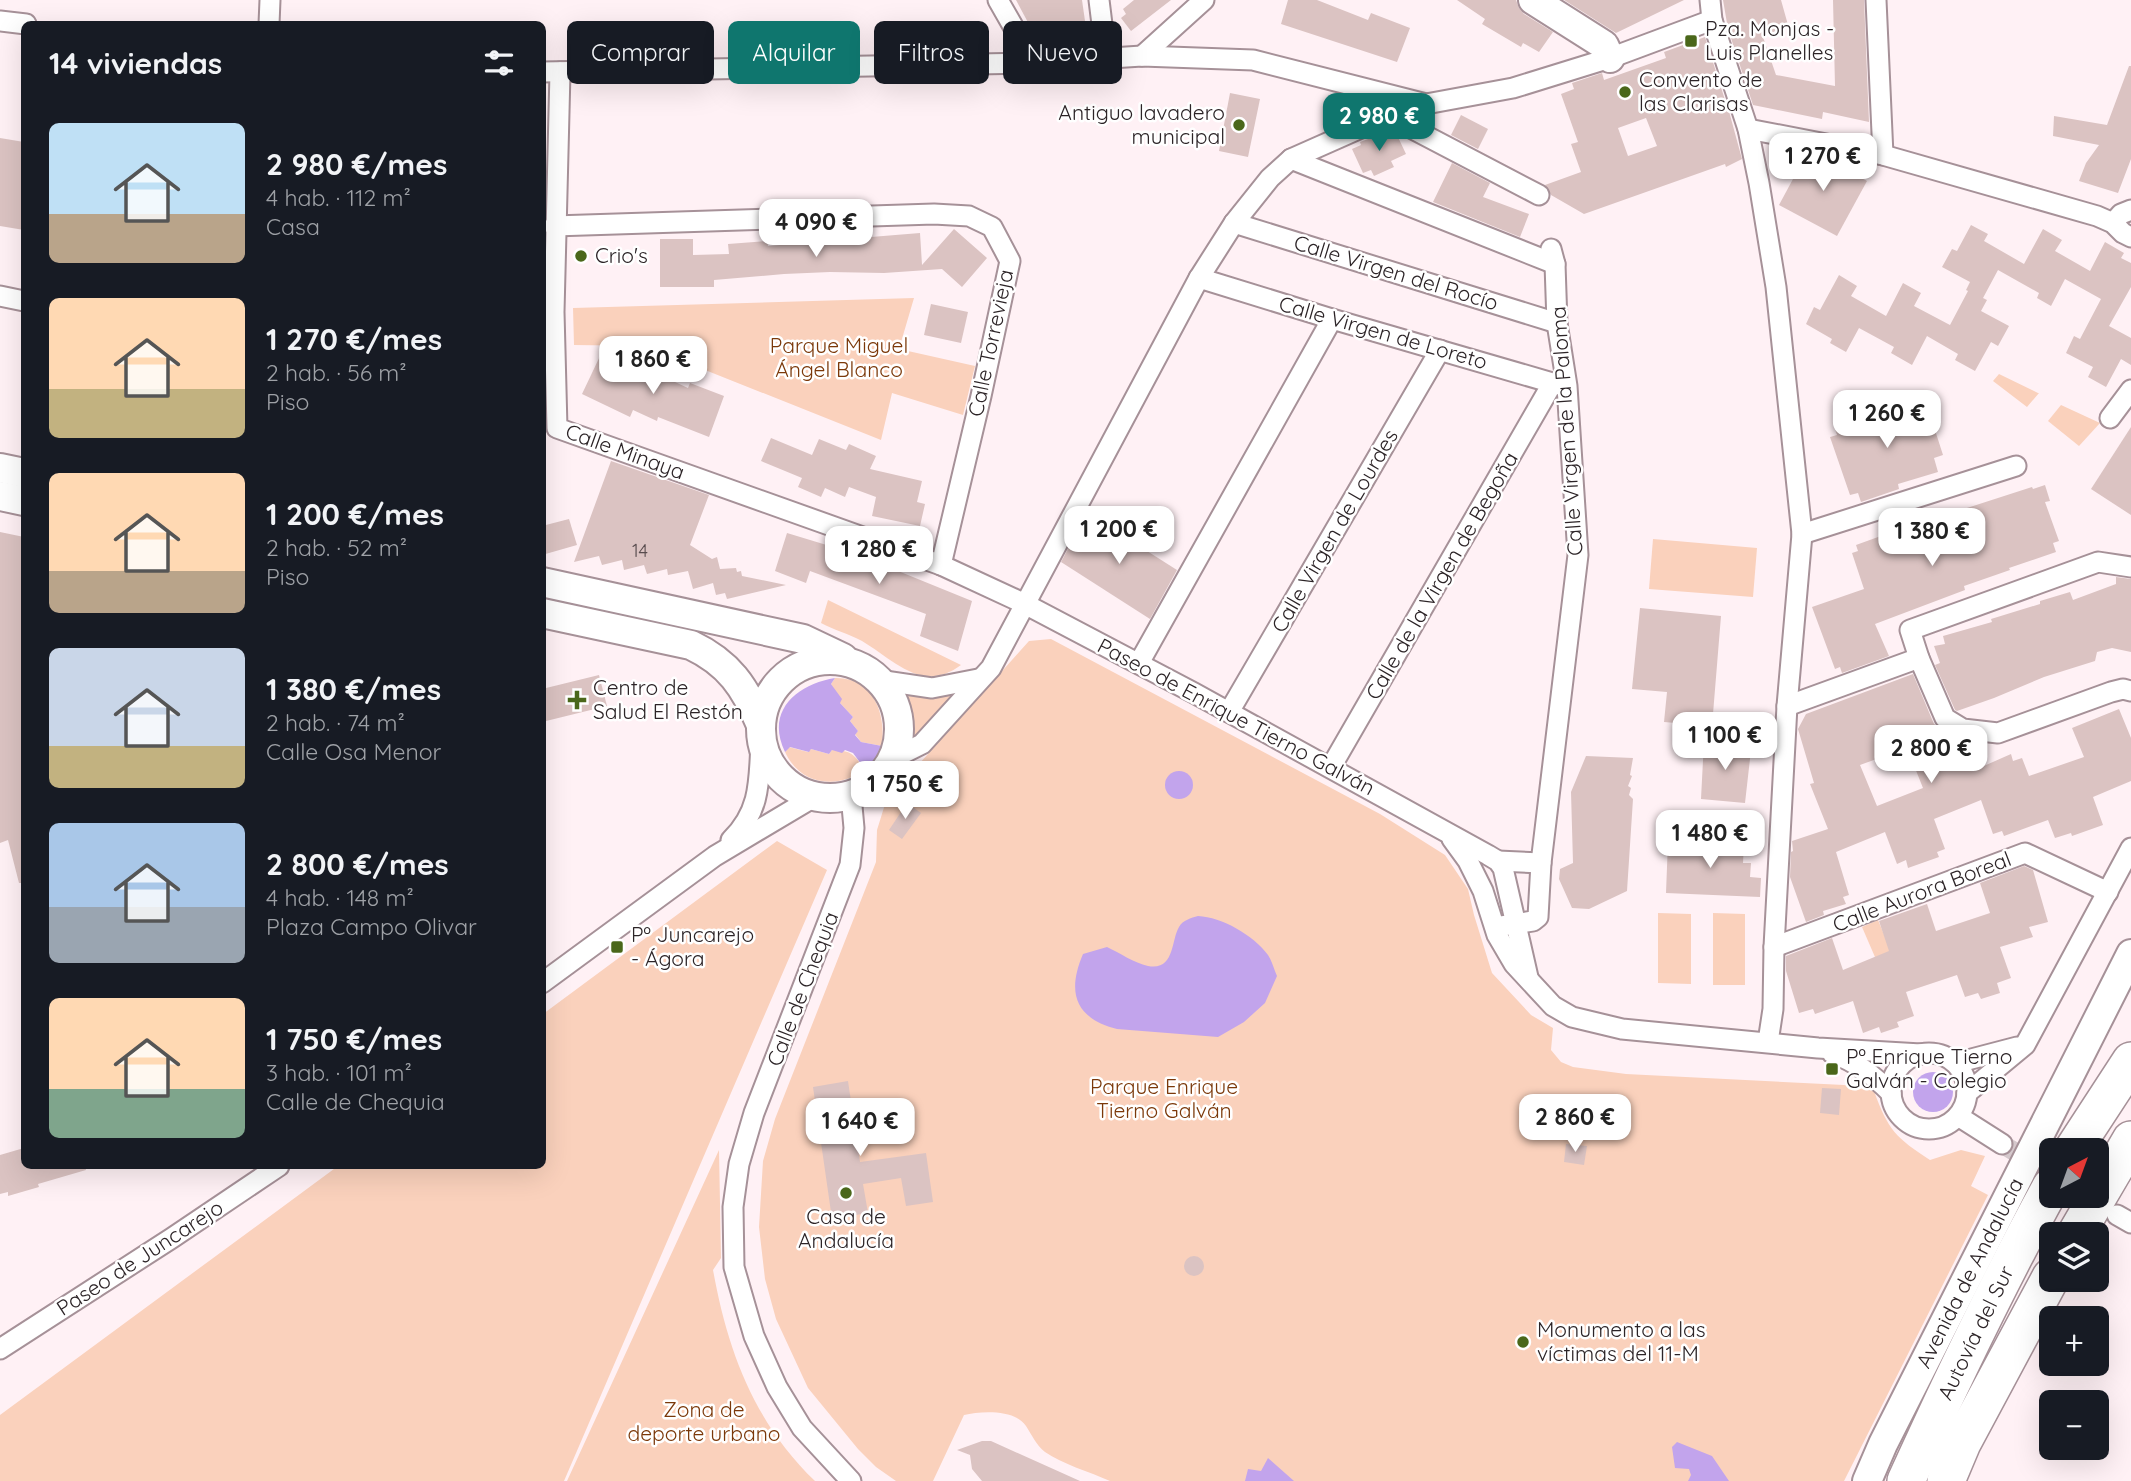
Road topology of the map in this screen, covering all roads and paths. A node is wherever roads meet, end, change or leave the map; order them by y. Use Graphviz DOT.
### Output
graph roads {
  1 [pos="270,0"];
  2 [pos="998,0"];
  3 [pos="1099,0"];
  4 [pos="1204,0"];
  5 [pos="1533,0"];
  6 [pos="1710,0"];
  7 [pos="1876,0"];
  8 [pos="1712,20"];
  9 [pos="0,21"];
  10 [pos="269,21"];
  11 [pos="1010,21"];
  12 [pos="1102,21"];
  13 [pos="21,23"];
  14 [pos="1142,56"];
  15 [pos="1122,57"];
  16 [pos="1610,58"];
  17 [pos="1003,64"];
  18 [pos="551,72"];
  19 [pos="1426,104"];
  20 [pos="1388,116"];
  21 [pos="1748,129"];
  22 [pos="1883,155"];
  23 [pos="1291,159"];
  24 [pos="1539,195"];
  25 [pos="2131,209"];
  26 [pos="1234,223"];
  27 [pos="2113,223"];
  28 [pos="554,226"];
  29 [pos="2131,237"];
  30 [pos="1199,278"];
  31 [pos="0,296"];
  32 [pos="21,300"];
  33 [pos="1332,319"];
  34 [pos="1557,323"];
  35 [pos="1440,350"];
  36 [pos="1560,385"];
  37 [pos="2131,390"];
  38 [pos="2110,418"];
  39 [pos="2016,467"];
  40 [pos="0,468"];
  41 [pos="21,472"];
  42 [pos="0,496"];
  43 [pos="21,500"];
  44 [pos="1801,534"];
  45 [pos="941,565"];
  46 [pos="2131,567"];
  47 [pos="546,583"];
  48 [pos="1023,603"];
  49 [pos="546,614"];
  50 [pos="1919,658"];
  51 [pos="1139,663"];
  52 [pos="868,673"];
  53 [pos="978,679"];
  54 [pos="2131,691"];
  55 [pos="1787,706"];
  56 [pos="1229,712"];
  57 [pos="761,733"];
  58 [pos="892,759"];
  59 [pos="1331,767"];
  60 [pos="851,795"];
  61 [pos="814,797"];
  62 [pos="1447,833"];
  63 [pos="2131,848"];
  64 [pos="715,856"];
  65 [pos="1498,861"];
  66 [pos="1541,863"];
  67 [pos="2108,892"];
  68 [pos="1516,924"];
  69 [pos="1495,928"];
  70 [pos="1773,947"];
  71 [pos="2131,954"];
  72 [pos="1528,977"];
  73 [pos="546,980"];
  74 [pos="1768,1042"];
  75 [pos="2025,1045"];
  76 [pos="1818,1048"];
  77 [pos="1921,1054"];
  78 [pos="2131,1061"];
  79 [pos="1956,1063"];
  80 [pos="1891,1093"];
  81 [pos="1967,1093"];
  82 [pos="1958,1116"];
  83 [pos="2081,1138"];
  84 [pos="2131,1140"];
  85 [pos="2002,1144"];
  86 [pos="275,1169"];
  87 [pos="2039,1208"];
  88 [pos="2083,1222"];
  89 [pos="2043,1292"];
  90 [pos="0,1349"];
  91 [pos="851,1481"];
  92 [pos="1867,1481"];
  93 [pos="1906,1481"];
  94 [pos="1946,1481"];
  1 -- 10 [label="street"];
  2 -- 11 [label="street"];
  3 -- 12 [label="street"];
  4 -- 14 [label="street"];
  5 -- 16 [label="street"];
  6 -- 8 [label="street"];
  7 -- 22 [label="street"];
  8 -- 16 [label="street"];
  8 -- 21 [label="street"];
  9 -- 13 [label="street"];
  14 -- 15 [label="street"];
  14 -- 19 [label="street"];
  16 -- 19 [label="street"];
  17 -- 18 [label="street"];
  18 -- 28 [label="street, Calle Minaya"];
  19 -- 20 [label="street"];
  20 -- 23 [label="street"];
  20 -- 24 [label="street"];
  21 -- 22 [label="street"];
  21 -- 44 [label="street"];
  22 -- 27 [label="street"];
  23 -- 26 [label="street"];
  23 -- 34 [label="street, Calle Virgen de la Paloma"];
  25 -- 27 [label="street"];
  26 -- 30 [label="street"];
  26 -- 34 [label="street, Calle Virgen del Rocío"];
  27 -- 29 [label="street"];
  28 -- 45 [label="street, Calle Minaya"];
  28 -- 45 [label="street, Calle Torrevieja"];
  30 -- 33 [label="street, Calle Virgen de Loreto"];
  30 -- 48 [label="street"];
  31 -- 32 [label="street"];
  33 -- 35 [label="street, Calle Virgen de Loreto"];
  33 -- 51 [label="street"];
  34 -- 36 [label="street, Calle Virgen de la Paloma"];
  35 -- 36 [label="street, Calle Virgen de Loreto"];
  35 -- 56 [label="street, Calle Virgen de Lourdes"];
  36 -- 59 [label="street, Calle de la Virgen de Begoña"];
  36 -- 66 [label="street, Calle Virgen de la Paloma"];
  37 -- 38 [label="street"];
  39 -- 44 [label="street"];
  40 -- 41 [label="street"];
  42 -- 43 [label="street"];
  44 -- 55 [label="street"];
  45 -- 48 [label="street, Calle Minaya"];
  46 -- 50 [label="street"];
  47 -- 52 [label="street"];
  48 -- 51 [label="street, Paseo de Enrique Tierno Galván"];
  48 -- 53 [label="street"];
  49 -- 57 [label="street"];
  50 -- 54 [label="street"];
  50 -- 55 [label="street"];
  51 -- 56 [label="street, Paseo de Enrique Tierno Galván"];
  52 -- 53 [label="street"];
  52 -- 57 [label="street"];
  52 -- 58 [label="street"];
  53 -- 58 [label="street"];
  55 -- 70 [label="street"];
  56 -- 59 [label="street, Paseo de Enrique Tierno Galván"];
  57 -- 61 [label="street"];
  57 -- 64 [label="street"];
  58 -- 60 [label="street"];
  59 -- 62 [label="street, Paseo de Enrique Tierno Galván"];
  60 -- 61 [label="street"];
  60 -- 91 [label="street, Calle de Chequia"];
  61 -- 64 [label="street"];
  62 -- 65 [label="street, Paseo de Enrique Tierno Galván"];
  62 -- 69 [label="street, Paseo de Enrique Tierno Galván"];
  63 -- 67 [label="street"];
  64 -- 73 [label="street"];
  65 -- 66 [label="street"];
  65 -- 68 [label="street, Paseo de Enrique Tierno Galván"];
  66 -- 68 [label="street, Calle Virgen de la Paloma"];
  67 -- 70 [label="street, Calle Aurora Boreal"];
  67 -- 75 [label="street"];
  68 -- 69 [label="street, Calle Virgen de la Paloma"];
  68 -- 72 [label="street, Paseo de Enrique Tierno Galván"];
  69 -- 72 [label="street, Paseo de Enrique Tierno Galván"];
  70 -- 74 [label="street"];
  71 -- 92 [label="street, Avenida de Andalucía"];
  72 -- 74 [label="street, Paseo de Enrique Tierno Galván"];
  74 -- 76 [label="street, Paseo de Enrique Tierno Galván"];
  75 -- 79 [label="street"];
  75 -- 81 [label="street"];
  76 -- 77 [label="street, Paseo de Enrique Tierno Galván"];
  76 -- 80 [label="street, Paseo de Enrique Tierno Galván"];
  77 -- 79 [label="street"];
  77 -- 80 [label="street"];
  78 -- 83 [label="highway"];
  79 -- 81 [label="street"];
  80 -- 82 [label="street"];
  81 -- 82 [label="street"];
  82 -- 85 [label="street"];
  84 -- 88 [label="highway"];
  86 -- 90 [label="street, Paseo de Juncarejo"];
  87 -- 93 [label="highway, Autovía del Sur"];
  89 -- 94 [label="highway, Autovía del Sur"];
}
